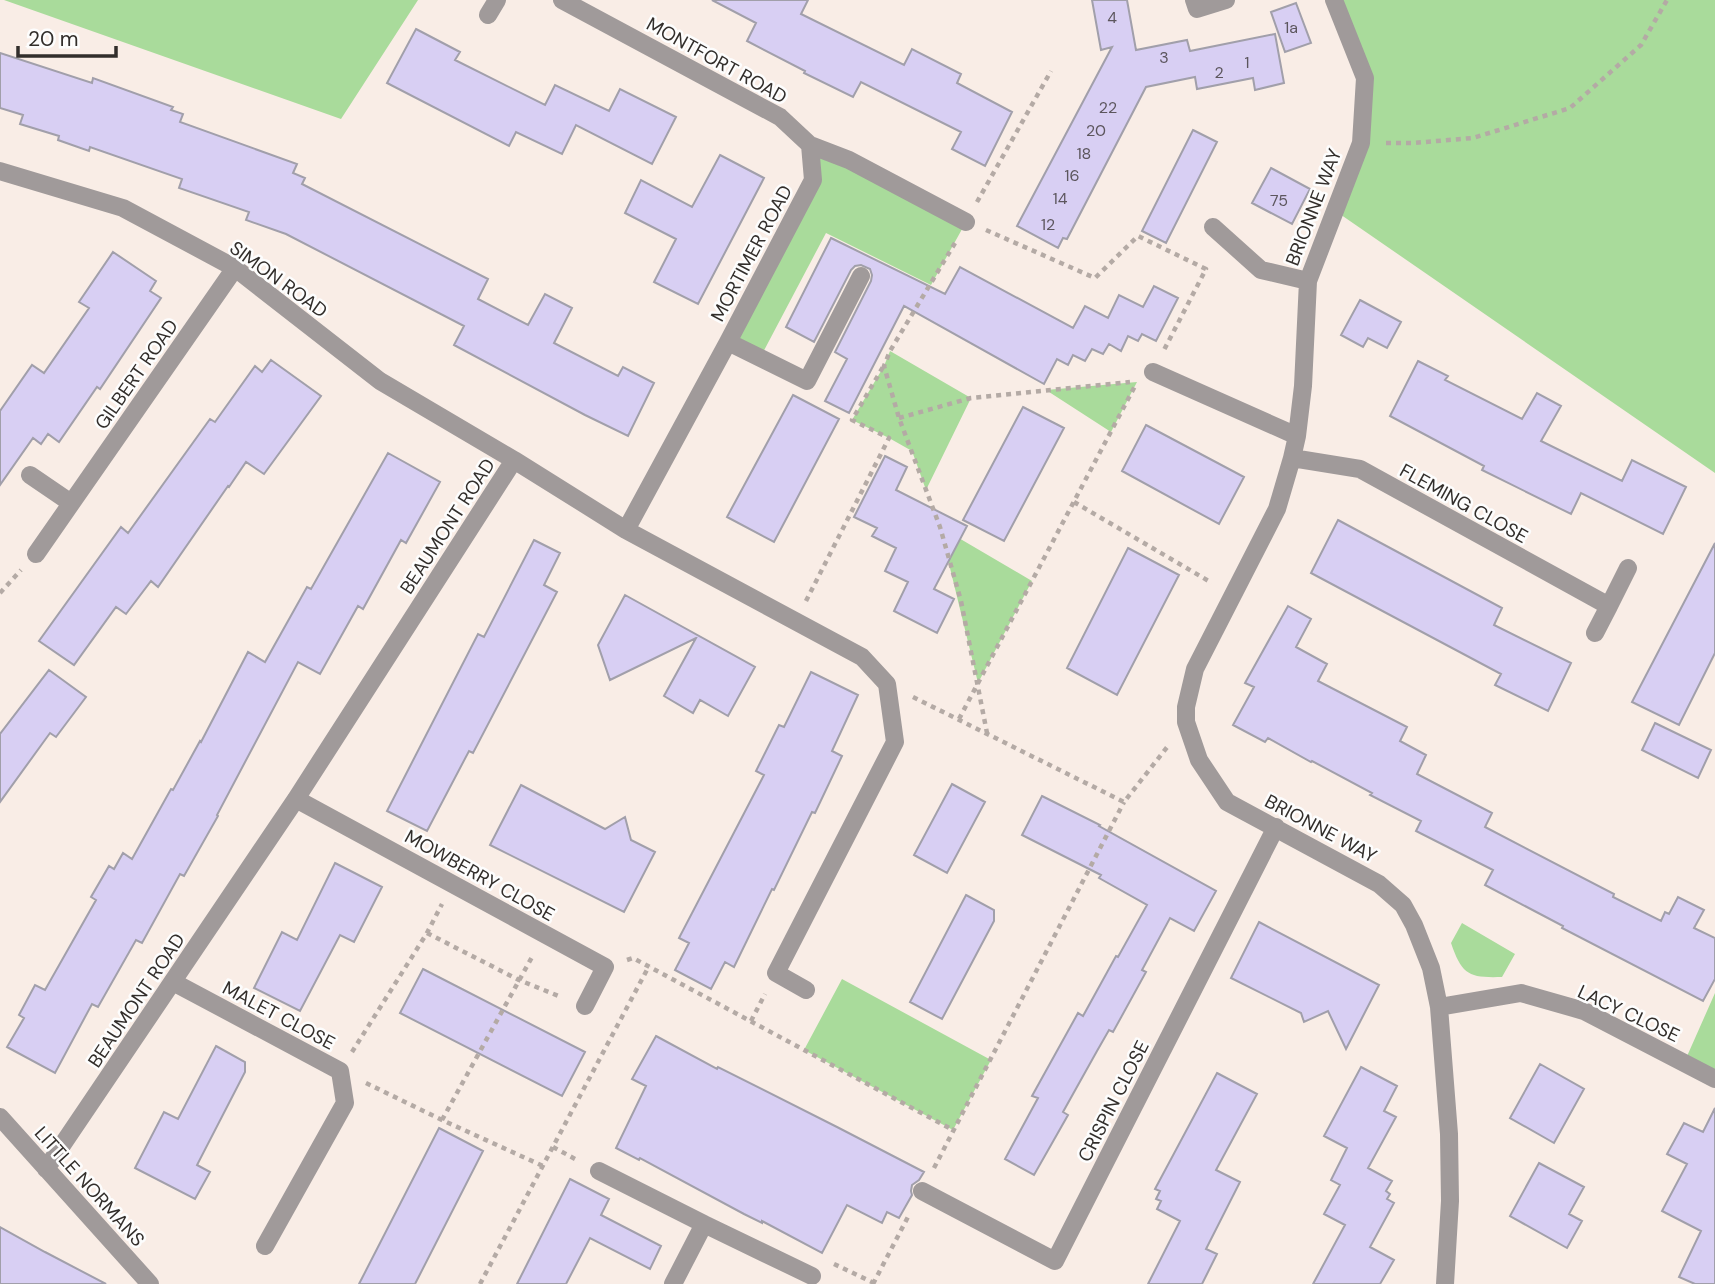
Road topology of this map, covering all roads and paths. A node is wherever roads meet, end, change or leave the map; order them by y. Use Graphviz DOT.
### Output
graph roads {
  1 [pos="562,0"];
  2 [pos="1194,0"];
  3 [pos="1226,0"];
  4 [pos="1334,0"];
  5 [pos="1667,0"];
  6 [pos="1051,71"];
  7 [pos="1361,143"];
  8 [pos="810,145"];
  9 [pos="0,172"];
  10 [pos="966,222"];
  11 [pos="1213,228"];
  12 [pos="235,268"];
  13 [pos="861,276"];
  14 [pos="1308,281"];
  15 [pos="728,342"];
  16 [pos="884,366"];
  17 [pos="1153,372"];
  18 [pos="899,418"];
  19 [pos="1297,436"];
  20 [pos="1292,458"];
  21 [pos="514,460"];
  22 [pos="30,475"];
  23 [pos="1074,502"];
  24 [pos="71,503"];
  25 [pos="626,530"];
  26 [pos="36,554"];
  27 [pos="1628,568"];
  28 [pos="1232,596"];
  29 [pos="1608,606"];
  30 [pos="796,621"];
  31 [pos="1595,633"];
  32 [pos="978,683"];
  33 [pos="887,684"];
  34 [pos="959,719"];
  35 [pos="1186,722"];
  36 [pos="987,733"];
  37 [pos="296,799"];
  38 [pos="1124,802"];
  39 [pos="1276,827"];
  40 [pos="453,885"];
  41 [pos="427,933"];
  42 [pos="544,934"];
  43 [pos="649,966"];
  44 [pos="605,967"];
  45 [pos="519,980"];
  46 [pos="173,982"];
  47 [pos="806,990"];
  48 [pos="585,1006"];
  49 [pos="1439,1007"];
  50 [pos="340,1071"];
  51 [pos="1715,1079"];
  52 [pos="0,1117"];
  53 [pos="442,1120"];
  54 [pos="953,1130"];
  55 [pos="542,1166"];
  56 [pos="46,1169"];
  57 [pos="599,1171"];
  58 [pos="922,1191"];
  59 [pos="704,1224"];
  60 [pos="265,1246"];
  61 [pos="812,1276"];
  62 [pos="874,1283"];
  63 [pos="150,1284"];
  64 [pos="480,1284"];
  65 [pos="673,1284"];
  66 [pos="1445,1284"];
  1 -- 8 [label="street, MONTFORT ROAD"];
  2 -- 3 [label="street"];
  4 -- 7 [label="street, BRIONNE WAY"];
  5 -- 7 [label="path"];
  6 -- 10 [label="path"];
  7 -- 14 [label="street, BRIONNE WAY"];
  8 -- 10 [label="street"];
  8 -- 15 [label="street, MORTIMER ROAD"];
  9 -- 12 [label="street, SIMON ROAD"];
  10 -- 16 [label="path"];
  10 -- 17 [label="path"];
  11 -- 14 [label="street"];
  12 -- 21 [label="street, SIMON ROAD"];
  12 -- 24 [label="street, GILBERT ROAD"];
  13 -- 15 [label="street"];
  14 -- 19 [label="street, BRIONNE WAY"];
  15 -- 25 [label="street, MORTIMER ROAD"];
  16 -- 18 [label="path"];
  16 -- 30 [label="path"];
  17 -- 19 [label="street"];
  18 -- 23 [label="path"];
  18 -- 32 [label="path"];
  19 -- 20 [label="street, BRIONNE WAY"];
  20 -- 28 [label="street, BRIONNE WAY"];
  20 -- 29 [label="street, FLEMING CLOSE"];
  21 -- 25 [label="street, BEAUMONT ROAD"];
  21 -- 37 [label="street, BEAUMONT ROAD"];
  22 -- 24 [label="street"];
  23 -- 28 [label="path"];
  23 -- 32 [label="path"];
  24 -- 26 [label="street, GILBERT ROAD"];
  25 -- 30 [label="street, BEAUMONT ROAD"];
  27 -- 29 [label="street"];
  28 -- 35 [label="street, BRIONNE WAY"];
  29 -- 31 [label="street"];
  30 -- 33 [label="street, BEAUMONT ROAD"];
  32 -- 34 [label="path"];
  32 -- 36 [label="path"];
  33 -- 34 [label="path"];
  33 -- 47 [label="street"];
  34 -- 36 [label="path"];
  35 -- 38 [label="path"];
  35 -- 39 [label="street, BRIONNE WAY"];
  36 -- 38 [label="path"];
  37 -- 40 [label="street, MOWBERRY CLOSE"];
  37 -- 46 [label="street, BEAUMONT ROAD"];
  38 -- 54 [label="path"];
  39 -- 49 [label="street, BRIONNE WAY"];
  39 -- 58 [label="street, CRISPIN CLOSE"];
  40 -- 41 [label="path"];
  40 -- 42 [label="street, MOWBERRY CLOSE"];
  41 -- 45 [label="path"];
  41 -- 50 [label="path"];
  42 -- 44 [label="street, MOWBERRY CLOSE"];
  42 -- 45 [label="path"];
  43 -- 44 [label="path"];
  43 -- 54 [label="path"];
  43 -- 55 [label="path"];
  44 -- 48 [label="street"];
  45 -- 48 [label="path"];
  45 -- 53 [label="path"];
  46 -- 50 [label="street, MALET CLOSE"];
  46 -- 56 [label="street, BEAUMONT ROAD"];
  49 -- 51 [label="street, LACY CLOSE"];
  49 -- 66 [label="street, BRIONNE WAY"];
  50 -- 53 [label="path"];
  50 -- 60 [label="street, MALET CLOSE"];
  52 -- 56 [label="street, LITTLE NORMANS"];
  53 -- 55 [label="path"];
  54 -- 58 [label="path"];
  55 -- 64 [label="path"];
  56 -- 63 [label="street, LITTLE NORMANS"];
  57 -- 59 [label="street"];
  58 -- 62 [label="path"];
  59 -- 61 [label="street"];
  59 -- 65 [label="street"];
  61 -- 62 [label="path"];
}
